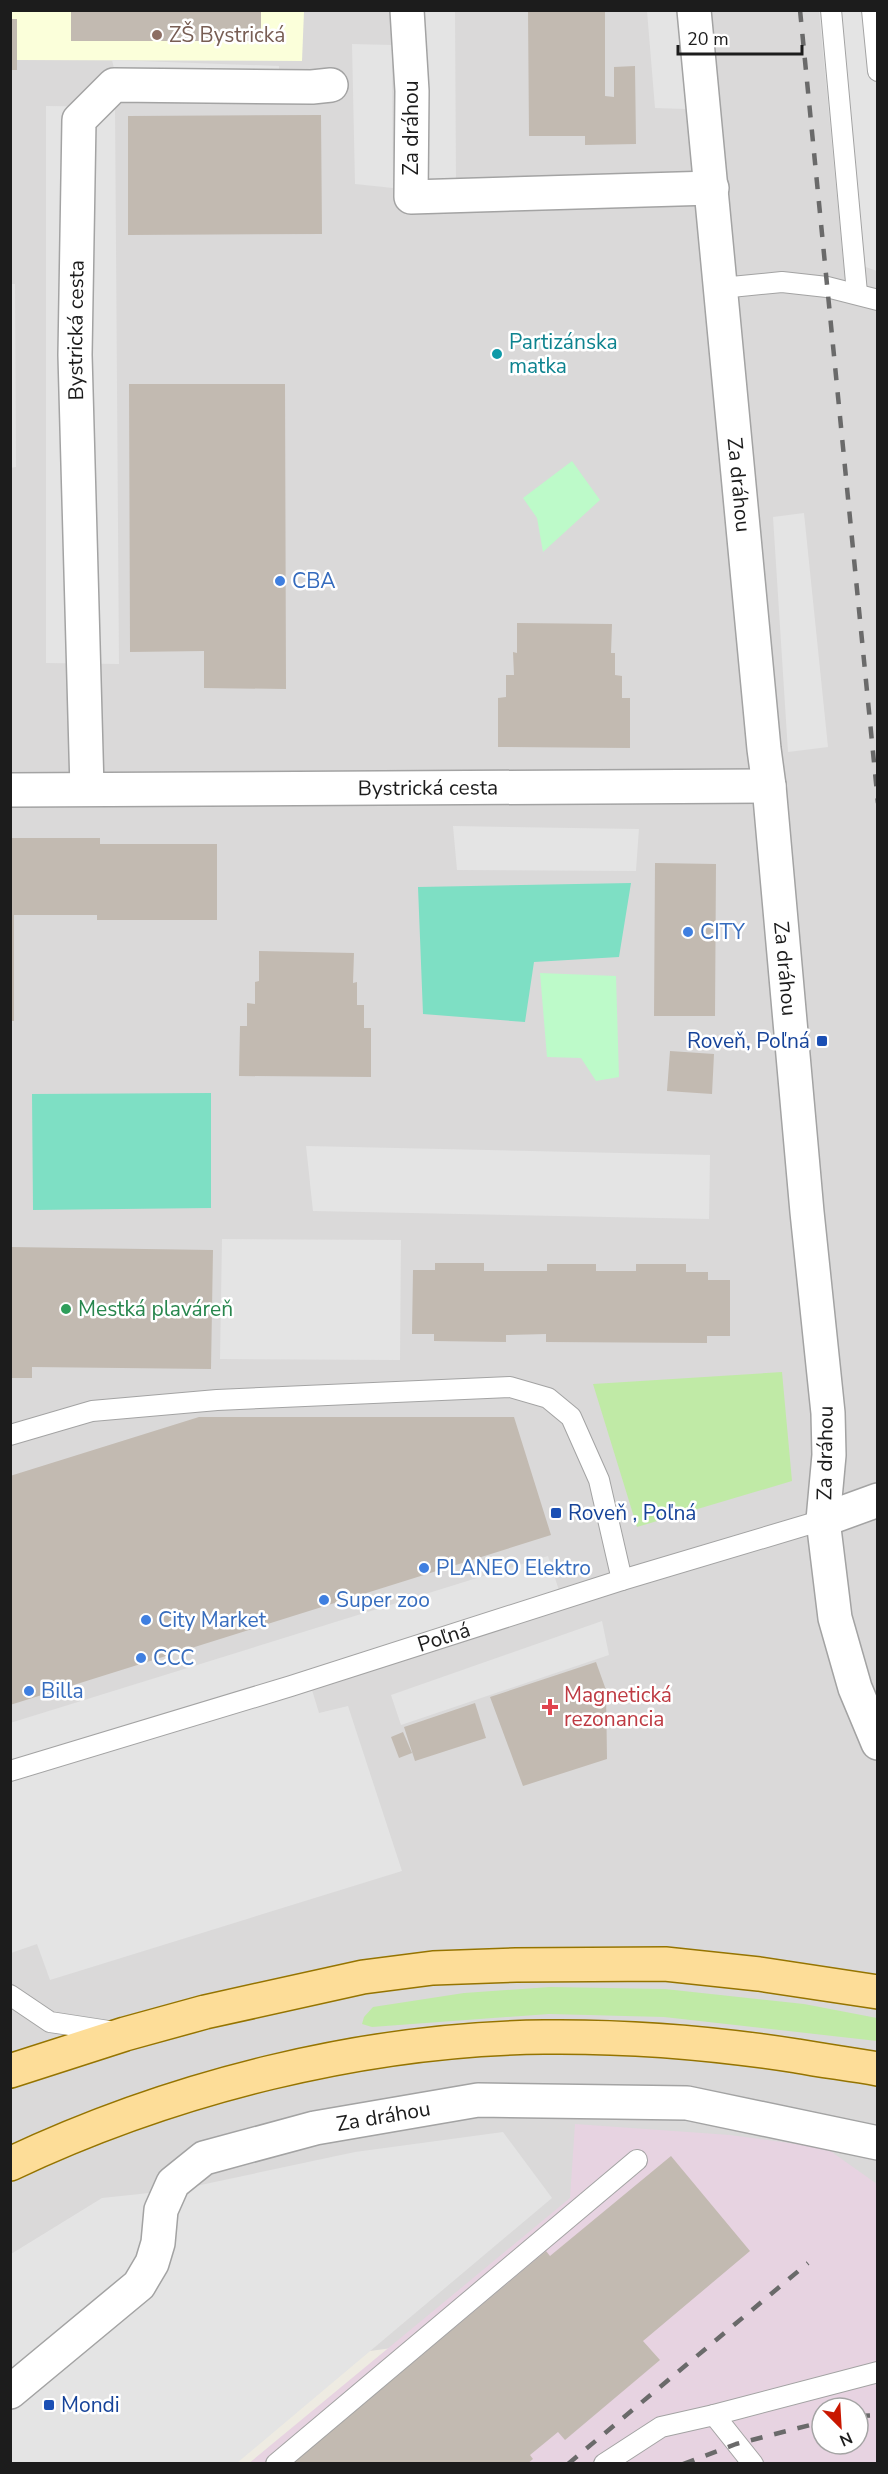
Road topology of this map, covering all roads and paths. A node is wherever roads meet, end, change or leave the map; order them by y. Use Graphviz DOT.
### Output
graph roads {
  1 [pos="407,10"];
  2 [pos="694,10"];
  3 [pos="831,10"];
  4 [pos="872,10"];
  5 [pos="878,71"];
  6 [pos="322,86"];
  7 [pos="712,188"];
  8 [pos="722,288"];
  9 [pos="857,293"];
  10 [pos="878,300"];
  11 [pos="769,786"];
  12 [pos="87,789"];
  13 [pos="10,790"];
  14 [pos="10,1435"];
  15 [pos="878,1500"];
  16 [pos="823,1520"];
  17 [pos="622,1580"];
  18 [pos="878,1743"];
  19 [pos="10,1771"];
  20 [pos="878,1992"];
  21 [pos="10,1995"];
  22 [pos="125,2034"];
  23 [pos="875,2069"];
  24 [pos="10,2072"];
  25 [pos="878,2143"];
  26 [pos="637,2160"];
  27 [pos="10,2164"];
  28 [pos="878,2372"];
  29 [pos="10,2392"];
  30 [pos="714,2415"];
  31 [pos="276,2463"];
  32 [pos="604,2463"];
  33 [pos="753,2463"];
  1 -- 7 [label="street, Za dráhou"];
  2 -- 7 [label="street, Za dráhou"];
  3 -- 9 [label="lane"];
  4 -- 5 [label="lane"];
  6 -- 12 [label="street, Bystrická cesta"];
  7 -- 8 [label="street, Za dráhou"];
  8 -- 9 [label="lane"];
  8 -- 11 [label="street, Za dráhou"];
  9 -- 10 [label="lane"];
  11 -- 12 [label="street, Bystrická cesta"];
  11 -- 16 [label="street, Za dráhou"];
  12 -- 13 [label="street, Bystrická cesta"];
  14 -- 17 [label="lane"];
  15 -- 16 [label="street, Poľná"];
  16 -- 17 [label="lane, Poľná"];
  16 -- 18 [label="street, Za dráhou"];
  17 -- 19 [label="lane, Poľná"];
  20 -- 22 [label="main road"];
  21 -- 22 [label="lane"];
  22 -- 24 [label="main road"];
  23 -- 27 [label="main road"];
  25 -- 29 [label="street, Za dráhou"];
  26 -- 31 [label="lane"];
  28 -- 30 [label="lane"];
  30 -- 32 [label="lane"];
  30 -- 33 [label="lane"];
}
